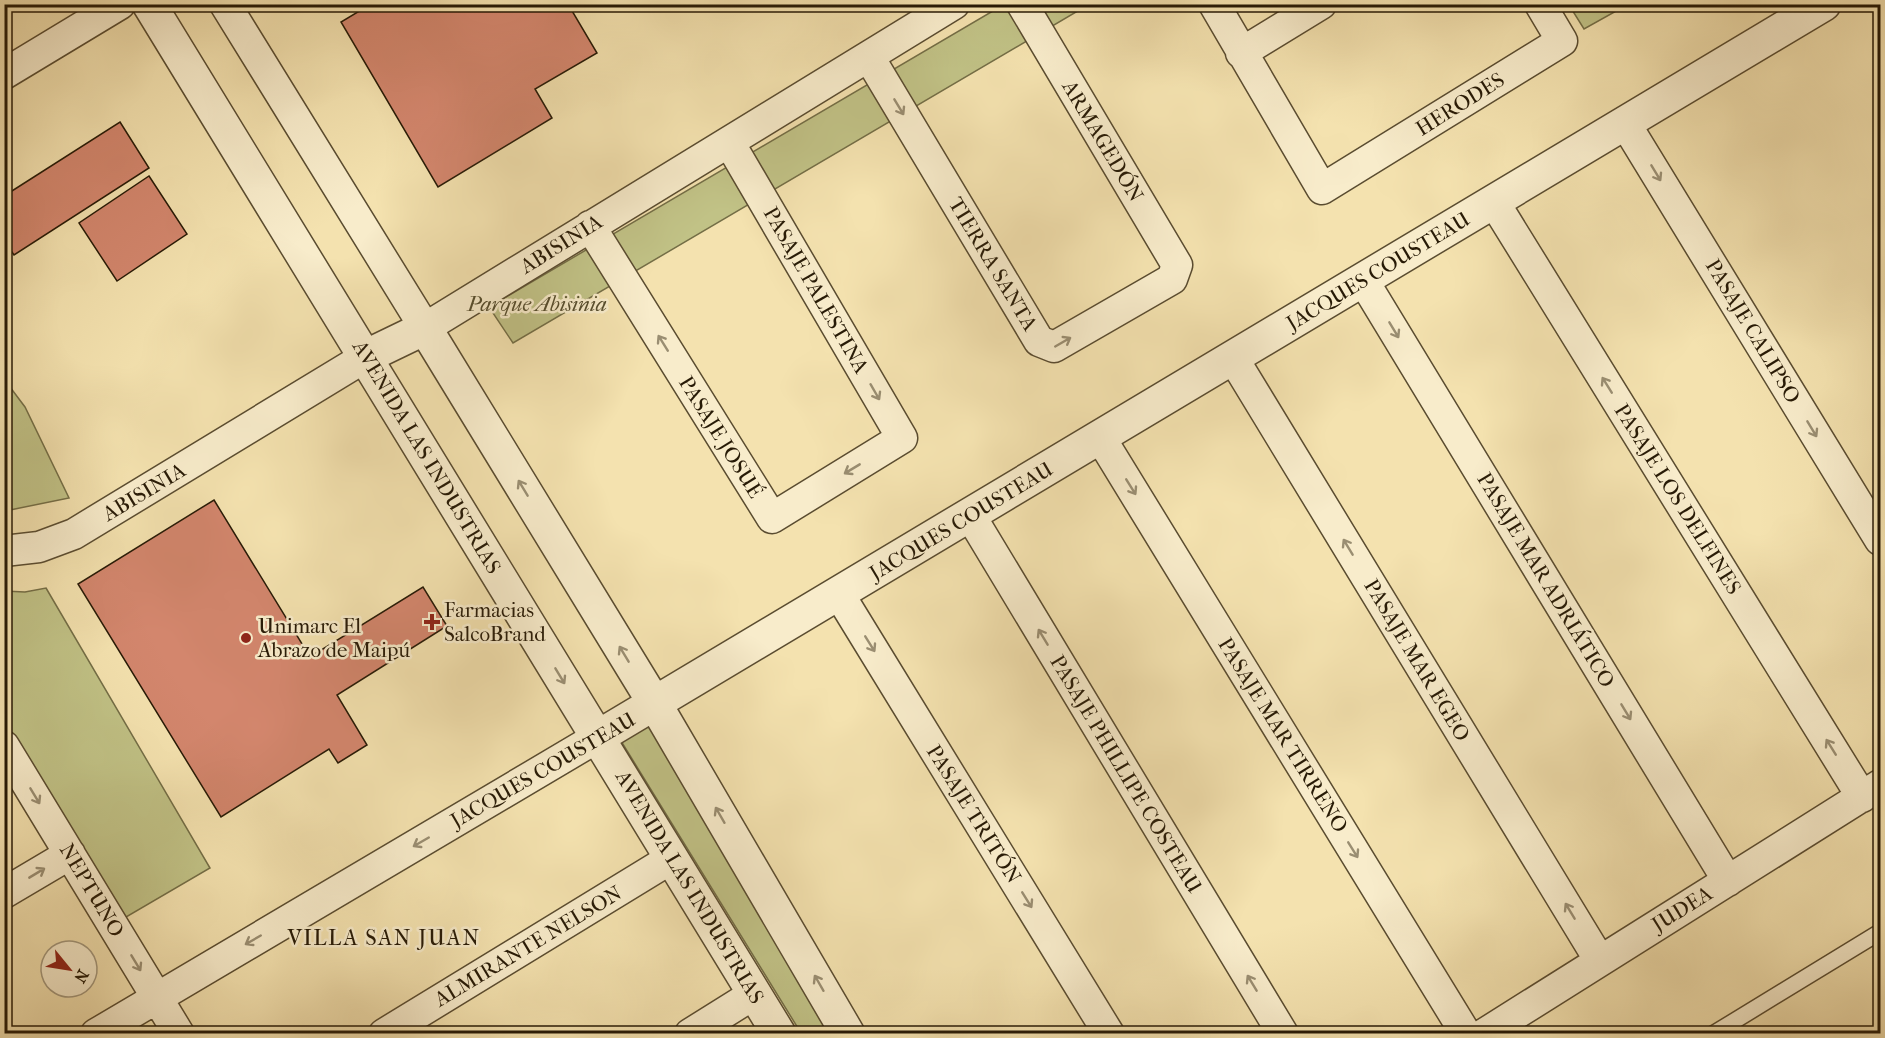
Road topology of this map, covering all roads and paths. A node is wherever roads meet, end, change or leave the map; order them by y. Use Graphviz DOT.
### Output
graph roads {
  1 [pos="120,4"];
  2 [pos="149,4"];
  3 [pos="225,4"];
  4 [pos="954,4"];
  5 [pos="1022,4"];
  6 [pos="1214,4"];
  7 [pos="1322,4"];
  8 [pos="1540,4"];
  9 [pos="1824,4"];
  10 [pos="1241,53"];
  11 [pos="868,57"];
  12 [pos="4,74"];
  13 [pos="1625,123"];
  14 [pos="729,142"];
  15 [pos="1494,202"];
  16 [pos="590,226"];
  17 [pos="1172,279"];
  18 [pos="1363,280"];
  19 [pos="425,328"];
  20 [pos="367,356"];
  21 [pos="1233,358"];
  22 [pos="902,438"];
  23 [pos="1100,438"];
  24 [pos="970,515"];
  25 [pos="1881,540"];
  26 [pos="4,551"];
  27 [pos="839,594"];
  28 [pos="655,704"];
  29 [pos="598,737"];
  30 [pos="4,746"];
  31 [pos="1871,791"];
  32 [pos="70,854"];
  33 [pos="672,858"];
  34 [pos="1728,881"];
  35 [pos="4,893"];
  36 [pos="1881,932"];
  37 [pos="1600,961"];
  38 [pos="754,994"];
  39 [pos="157,997"];
  40 [pos="96,1034"];
  41 [pos="179,1034"];
  42 [pos="384,1034"];
  43 [pos="690,1034"];
  44 [pos="779,1034"];
  45 [pos="848,1034"];
  46 [pos="1109,1034"];
  47 [pos="1282,1034"];
  48 [pos="1466,1034"];
  49 [pos="1484,1034"];
  50 [pos="1713,1034"];
  1 -- 12 [label="street"];
  2 -- 20 [label="street, AVENIDA LAS INDUSTRIAS"];
  3 -- 19 [label="street"];
  4 -- 11 [label="street, ABISINIA"];
  5 -- 17 [label="street, ARMAGEDÓN"];
  6 -- 10 [label="street"];
  7 -- 10 [label="street"];
  8 -- 10 [label="street, HERODES"];
  9 -- 13 [label="street, JACQUES COUSTEAU"];
  11 -- 14 [label="street, ABISINIA"];
  11 -- 17 [label="street, TIERRA SANTA, one-way"];
  13 -- 15 [label="street, JACQUES COUSTEAU"];
  13 -- 25 [label="street, PASAJE CALIPSO, one-way"];
  14 -- 16 [label="street, ABISINIA"];
  14 -- 22 [label="street, PASAJE PALESTINA, one-way"];
  15 -- 18 [label="street, JACQUES COUSTEAU"];
  31 -- 15 [label="street, PASAJE LOS DELFINES, one-way"];
  16 -- 19 [label="street, ABISINIA"];
  22 -- 16 [label="street, PASAJE JOSUÉ, one-way"];
  18 -- 21 [label="street, JACQUES COUSTEAU"];
  18 -- 34 [label="street, PASAJE MAR ADRIÁTICO, one-way"];
  19 -- 20 [label="street, ABISINIA"];
  28 -- 19 [label="street, one-way"];
  20 -- 26 [label="street, ABISINIA"];
  20 -- 29 [label="street, AVENIDA LAS INDUSTRIAS, one-way"];
  21 -- 23 [label="street, JACQUES COUSTEAU"];
  37 -- 21 [label="street, PASAJE MAR EGEO, one-way"];
  23 -- 24 [label="street, JACQUES COUSTEAU"];
  23 -- 48 [label="street, PASAJE MAR TIRRENO, one-way"];
  24 -- 27 [label="street, JACQUES COUSTEAU"];
  47 -- 24 [label="street, PASAJE PHILLIPE COSTEAU, one-way"];
  27 -- 28 [label="street, JACQUES COUSTEAU"];
  27 -- 46 [label="street, PASAJE TRITÓN, one-way"];
  28 -- 29 [label="street, JACQUES COUSTEAU"];
  45 -- 28 [label="street, one-way"];
  29 -- 33 [label="street, AVENIDA LAS INDUSTRIAS"];
  29 -- 39 [label="street, JACQUES COUSTEAU, one-way"];
  30 -- 32 [label="street, NEPTUNO, one-way"];
  31 -- 34 [label="street, JUDEA"];
  35 -- 32 [label="street, one-way"];
  32 -- 39 [label="street, NEPTUNO, one-way"];
  33 -- 38 [label="street, AVENIDA LAS INDUSTRIAS"];
  33 -- 42 [label="street, ALMIRANTE NELSON"];
  34 -- 37 [label="street, JUDEA"];
  36 -- 50 [label="lane"];
  37 -- 49 [label="street, JUDEA"];
  38 -- 43 [label="street"];
  38 -- 44 [label="street, AVENIDA LAS INDUSTRIAS"];
  39 -- 40 [label="street, JACQUES COUSTEAU"];
  39 -- 41 [label="street, NEPTUNO"];
}
